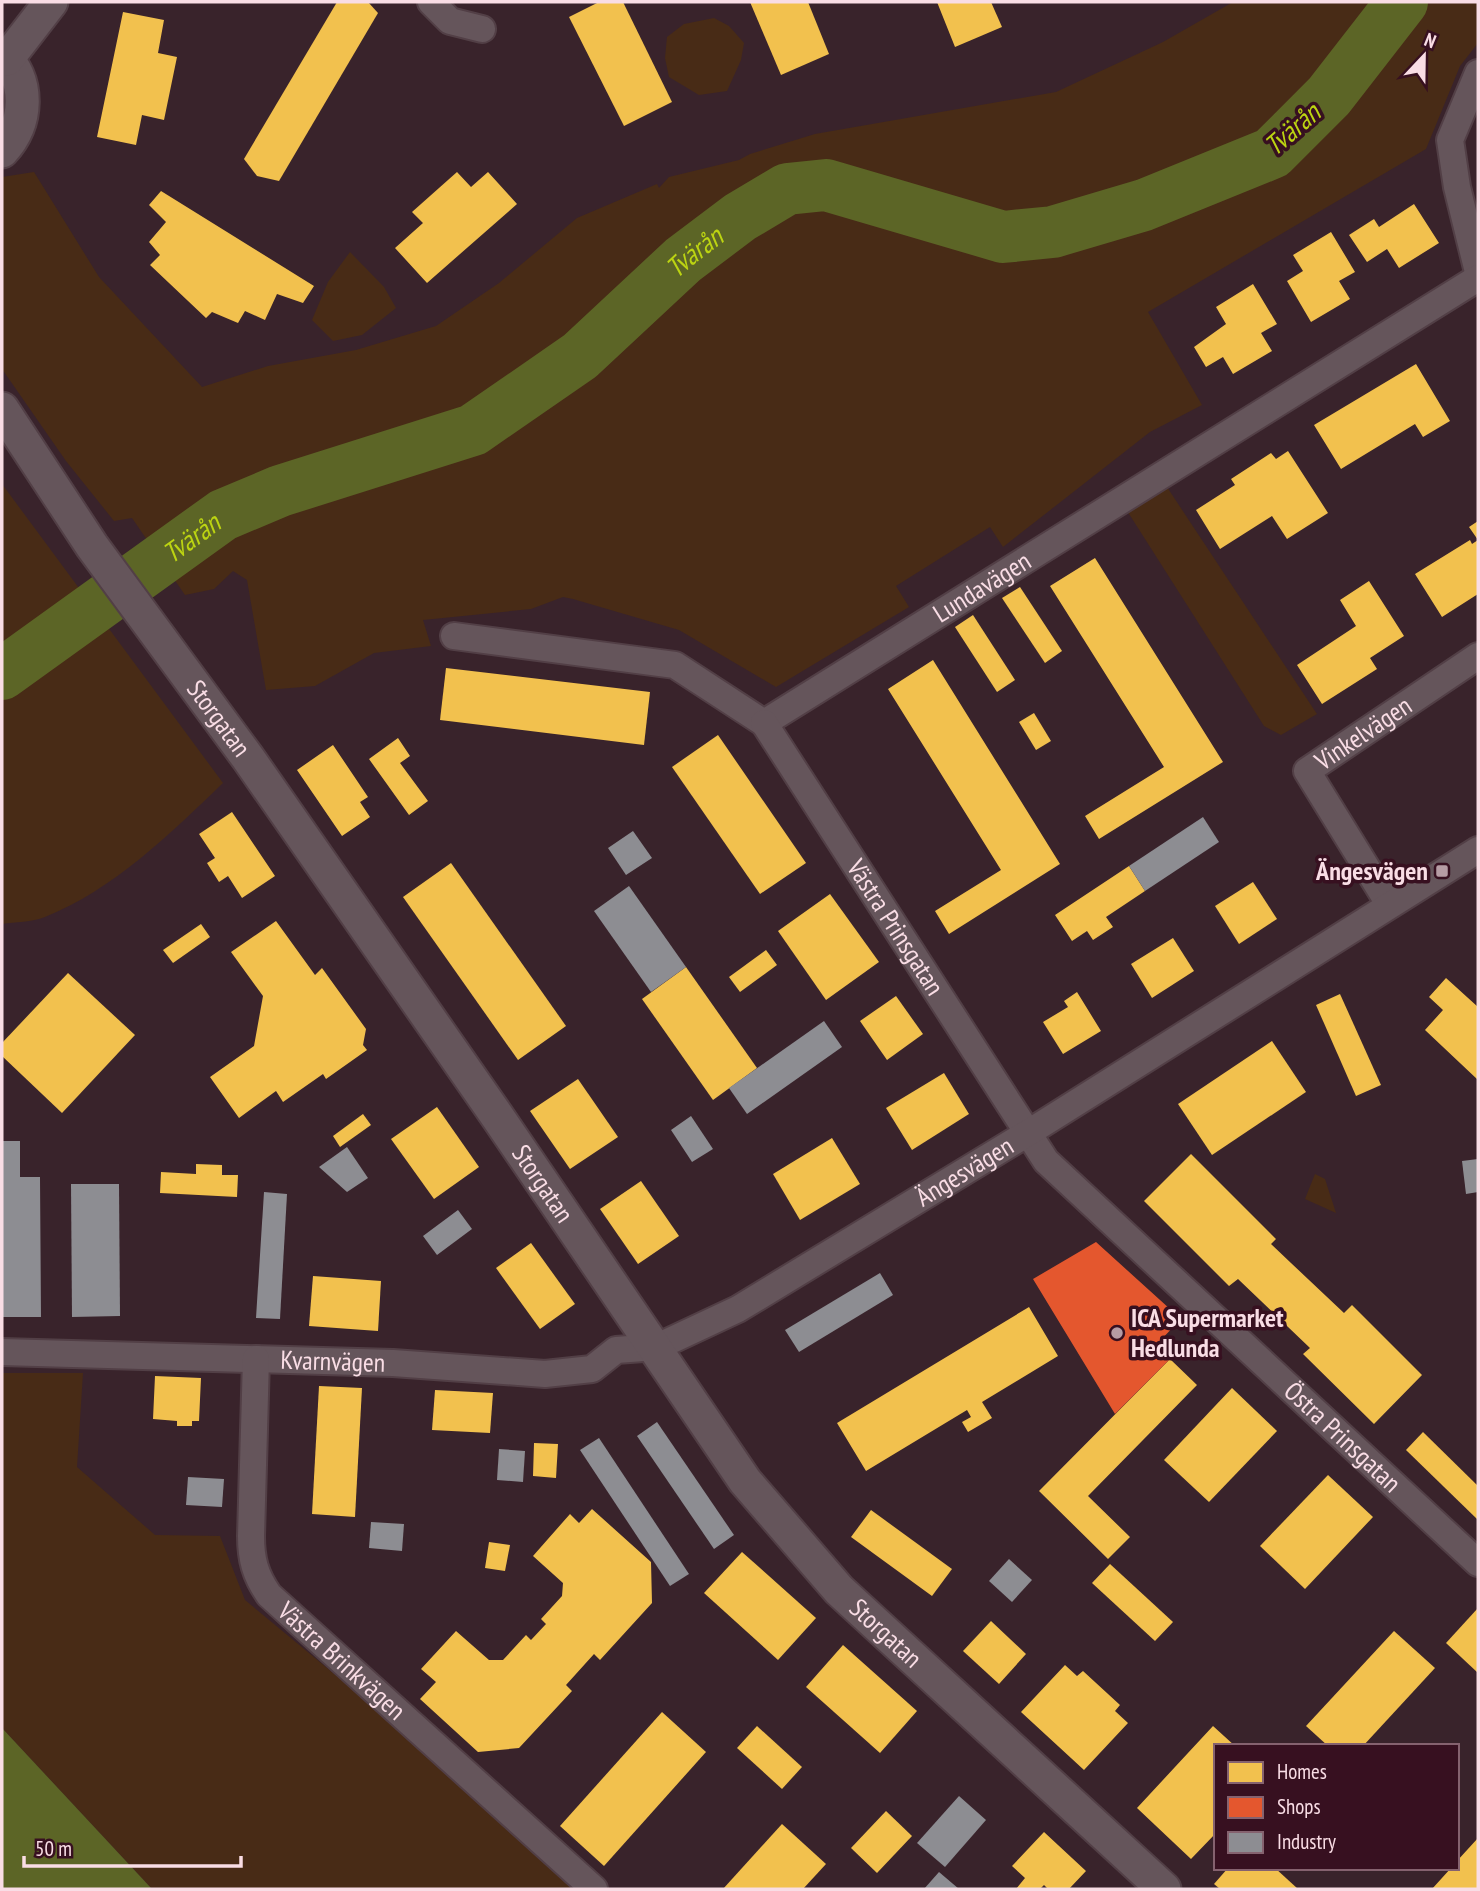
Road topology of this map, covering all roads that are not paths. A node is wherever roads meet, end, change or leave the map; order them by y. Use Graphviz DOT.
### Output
graph roads {
  1 [pos="51,2"];
  2 [pos="431,2"];
  3 [pos="482,29"];
  4 [pos="5,57"];
  5 [pos="1478,73"];
  6 [pos="2,151"];
  7 [pos="1478,272"];
  8 [pos="1478,278"];
  9 [pos="2,409"];
  10 [pos="454,636"];
  11 [pos="1478,656"];
  12 [pos="764,723"];
  13 [pos="1478,850"];
  14 [pos="1389,904"];
  15 [pos="1028,1133"];
  16 [pos="657,1347"];
  17 [pos="2,1352"];
  18 [pos="256,1359"];
  19 [pos="1478,1563"];
  20 [pos="594,1889"];
  21 [pos="1164,1889"];
  1 -- 4 [label="street"];
  2 -- 3 [label="street"];
  4 -- 6 [label="street"];
  5 -- 7 [label="street"];
  8 -- 12 [label="street, Lundavägen"];
  9 -- 16 [label="street, Storgatan"];
  10 -- 12 [label="street"];
  11 -- 14 [label="street, Vinkelvägen"];
  12 -- 15 [label="street, Västra Prinsgatan"];
  13 -- 14 [label="street, Ängesvägen"];
  14 -- 15 [label="street, Ängesvägen"];
  15 -- 16 [label="street, Ängesvägen"];
  15 -- 19 [label="street, Östra Prinsgatan"];
  16 -- 18 [label="street, Kvarnvägen"];
  16 -- 21 [label="street, Storgatan"];
  17 -- 18 [label="street, Kvarnvägen"];
  18 -- 20 [label="street, Västra Brinkvägen"];
}
